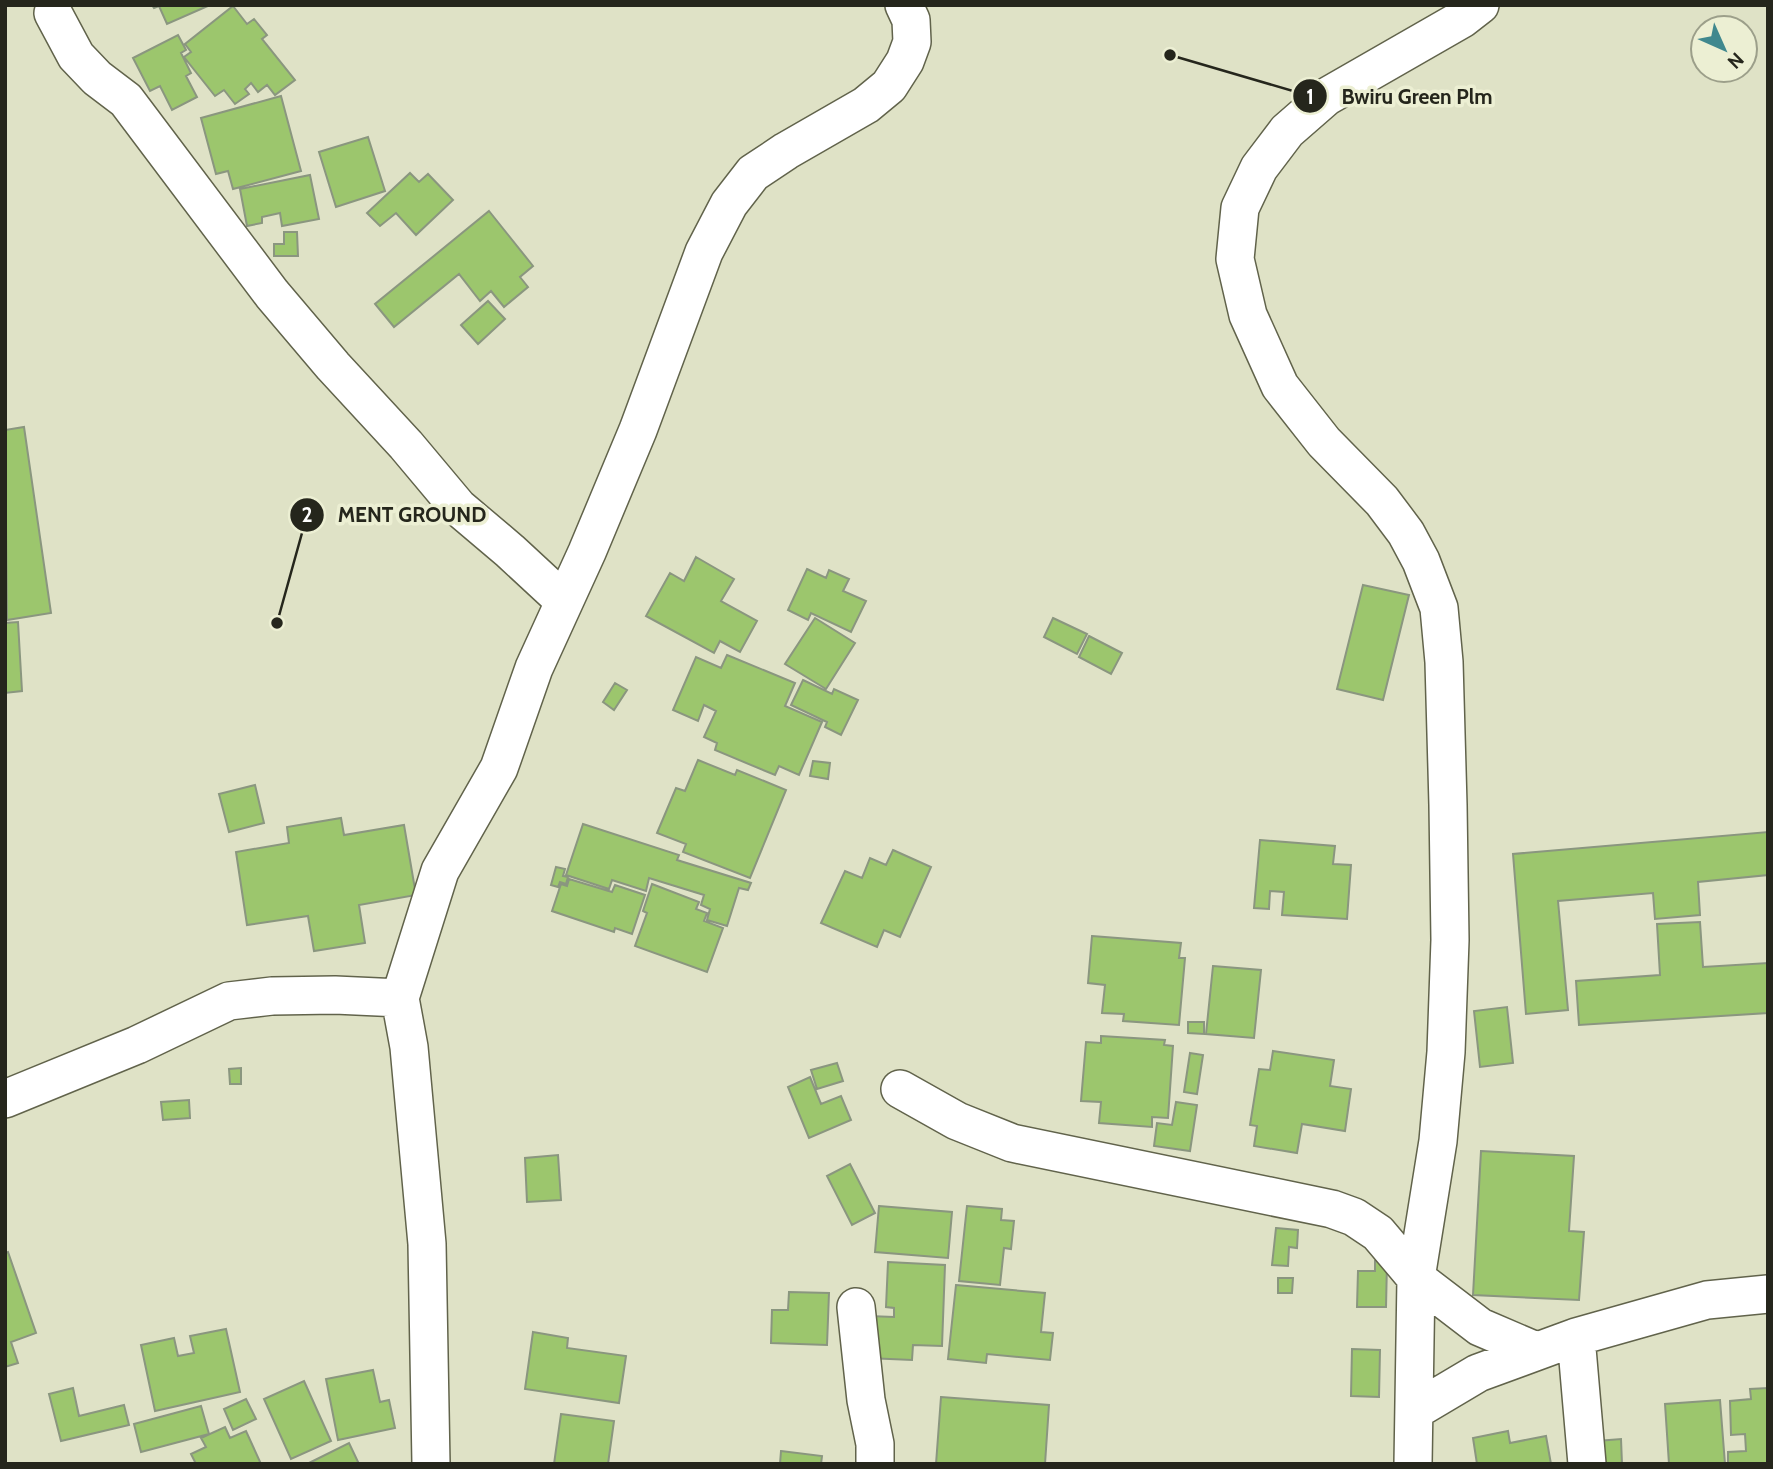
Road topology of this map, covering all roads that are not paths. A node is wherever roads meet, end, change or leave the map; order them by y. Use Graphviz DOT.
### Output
graph roads {
  1 [pos="904,5"];
  2 [pos="1480,5"];
  3 [pos="53,13"];
  4 [pos="564,601"];
  5 [pos="400,998"];
  6 [pos="900,1089"];
  7 [pos="5,1098"];
  8 [pos="1416,1278"];
  9 [pos="1768,1294"];
  10 [pos="856,1307"];
  11 [pos="1576,1337"];
  12 [pos="1536,1351"];
  13 [pos="1414,1411"];
  14 [pos="1410,1461"];
  15 [pos="431,1464"];
  16 [pos="875,1464"];
  17 [pos="1587,1464"];
  1 -- 4 [label="street"];
  2 -- 8 [label="street"];
  3 -- 4 [label="street"];
  4 -- 5 [label="street"];
  5 -- 7 [label="street"];
  5 -- 15 [label="street"];
  6 -- 8 [label="street"];
  8 -- 12 [label="street"];
  8 -- 13 [label="street"];
  9 -- 11 [label="street"];
  10 -- 16 [label="street"];
  11 -- 12 [label="street"];
  11 -- 17 [label="street"];
  12 -- 13 [label="street"];
  13 -- 14 [label="street"];
}
